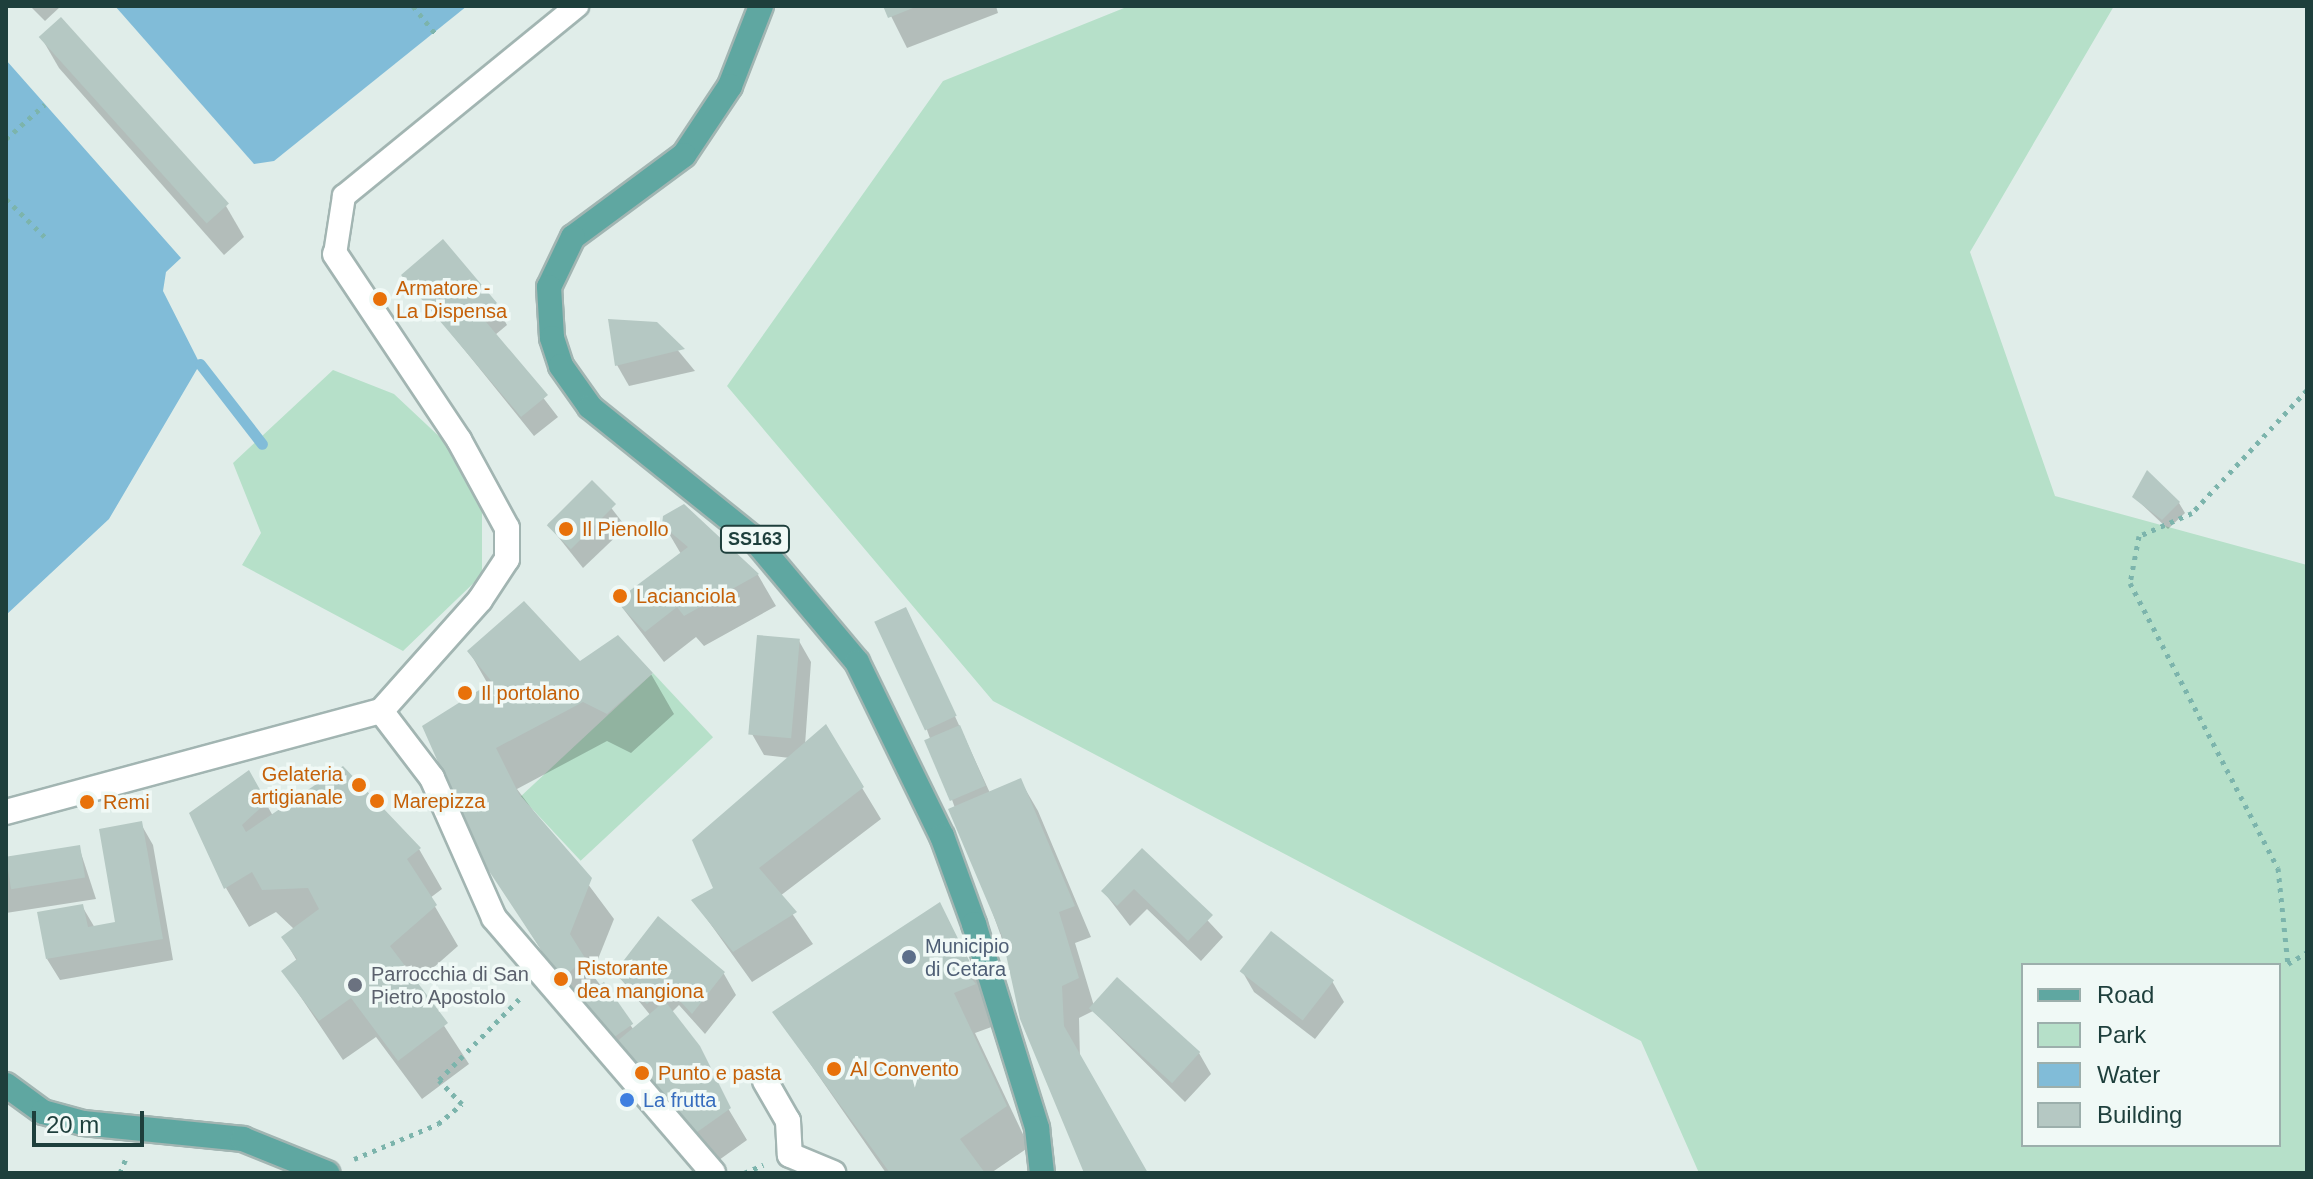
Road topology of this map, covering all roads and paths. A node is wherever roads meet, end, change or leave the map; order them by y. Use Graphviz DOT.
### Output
graph roads {
  1 [pos="413,6"];
  2 [pos="577,6"];
  3 [pos="761,6"];
  4 [pos="435,33"];
  5 [pos="45,104"];
  6 [pos="6,139"];
  7 [pos="6,199"];
  8 [pos="45,237"];
  9 [pos="335,254"];
  10 [pos="2307,390"];
  11 [pos="381,711"];
  12 [pos="6,812"];
  13 [pos="2307,952"];
  14 [pos="542,975"];
  15 [pos="765,1081"];
  16 [pos="6,1085"];
  17 [pos="326,1172"];
  18 [pos="713,1173"];
  19 [pos="833,1173"];
  20 [pos="1042,1173"];
  1 -- 4 [label="path"];
  2 -- 9 [label="lane"];
  3 -- 20 [label="main road, SS163"];
  5 -- 6 [label="path"];
  7 -- 8 [label="path"];
  9 -- 11 [label="street"];
  10 -- 13 [label="path"];
  11 -- 12 [label="street"];
  11 -- 14 [label="street"];
  14 -- 17 [label="path"];
  14 -- 18 [label="street"];
  15 -- 19 [label="street"];
  16 -- 17 [label="main road"];
}
